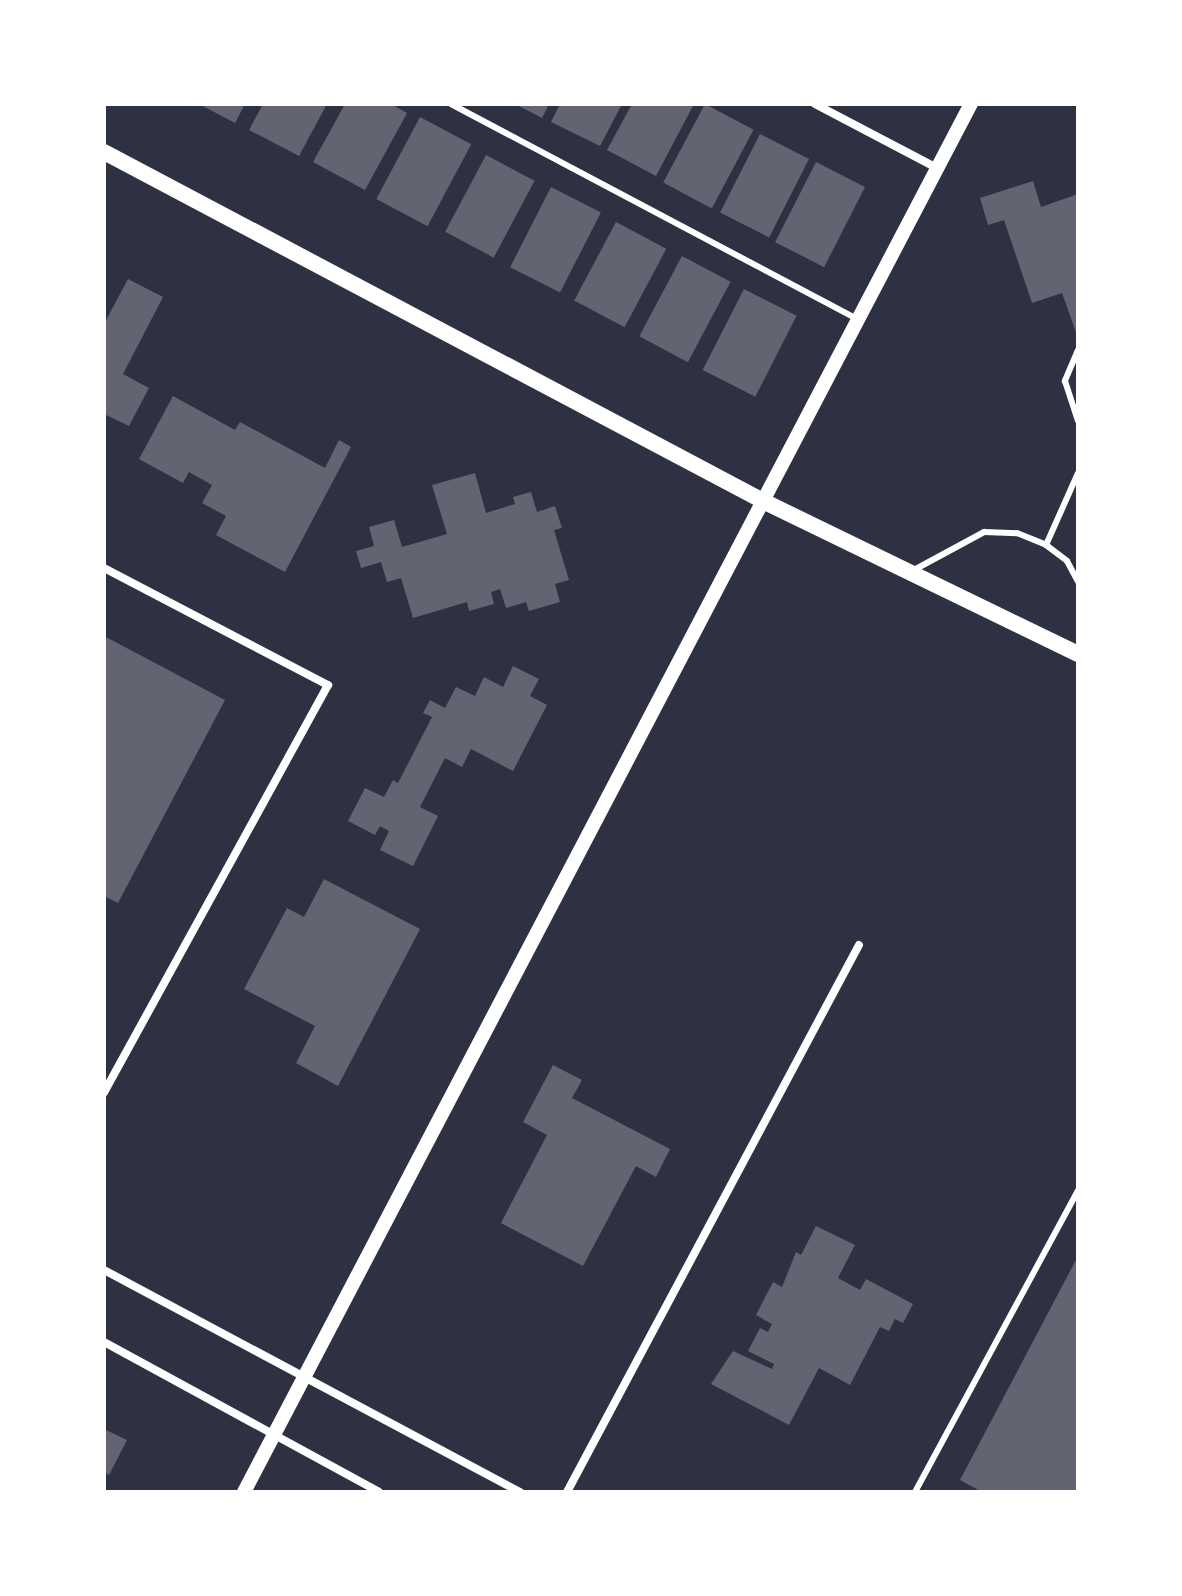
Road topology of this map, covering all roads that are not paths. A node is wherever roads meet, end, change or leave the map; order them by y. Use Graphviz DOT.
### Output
graph roads {
  1 [pos="451,104"];
  2 [pos="815,104"];
  3 [pos="971,104"];
  4 [pos="104,152"];
  5 [pos="937,168"];
  6 [pos="859,320"];
  7 [pos="1078,350"];
  8 [pos="1078,421"];
  9 [pos="1078,473"];
  10 [pos="765,502"];
  11 [pos="1046,545"];
  12 [pos="104,568"];
  13 [pos="909,573"];
  14 [pos="1078,582"];
  15 [pos="1078,654"];
  16 [pos="859,945"];
  17 [pos="104,1092"];
  18 [pos="1078,1190"];
  19 [pos="104,1270"];
  20 [pos="104,1342"];
  21 [pos="305,1376"];
  22 [pos="274,1434"];
  23 [pos="244,1492"];
  24 [pos="379,1492"];
  25 [pos="520,1492"];
  26 [pos="567,1492"];
  27 [pos="915,1492"];
  1 -- 6 [label="lane"];
  2 -- 5 [label="street"];
  3 -- 5 [label="street"];
  4 -- 10 [label="main road"];
  5 -- 6 [label="street"];
  6 -- 10 [label="street"];
  7 -- 8 [label="lane"];
  9 -- 11 [label="lane"];
  10 -- 13 [label="main road"];
  10 -- 21 [label="street"];
  11 -- 13 [label="lane"];
  11 -- 14 [label="lane"];
  12 -- 17 [label="street"];
  13 -- 15 [label="main road"];
  16 -- 26 [label="street"];
  18 -- 27 [label="lane"];
  19 -- 21 [label="street"];
  20 -- 22 [label="street"];
  21 -- 22 [label="street"];
  21 -- 25 [label="street"];
  22 -- 23 [label="street"];
  22 -- 24 [label="street"];
}
